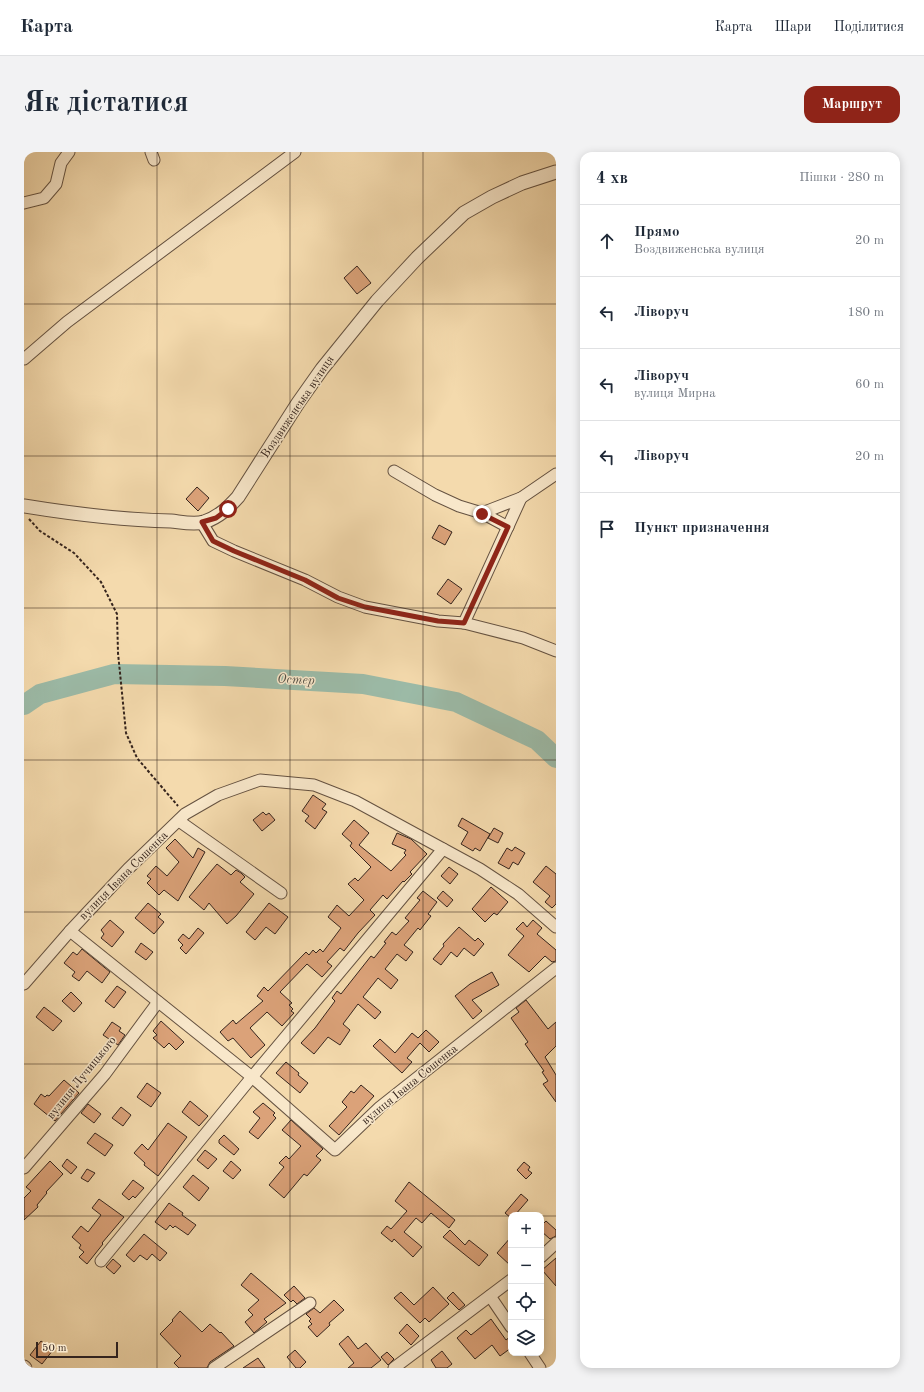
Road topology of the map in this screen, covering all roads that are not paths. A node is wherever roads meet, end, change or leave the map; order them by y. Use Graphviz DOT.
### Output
graph roads {
  1 [pos="69,152"];
  2 [pos="295,152"];
  3 [pos="556,172"];
  4 [pos="24,203"];
  5 [pos="24,359"];
  6 [pos="394,471"];
  7 [pos="555,478"];
  8 [pos="521,498"];
  9 [pos="24,506"];
  10 [pos="482,514"];
  11 [pos="202,522"];
  12 [pos="508,527"];
  13 [pos="464,623"];
  14 [pos="556,651"];
  15 [pos="182,817"];
  16 [pos="443,849"];
  17 [pos="281,893"];
  18 [pos="556,927"];
  19 [pos="70,931"];
  20 [pos="556,968"];
  21 [pos="24,984"];
  22 [pos="158,1002"];
  23 [pos="252,1077"];
  24 [pos="24,1168"];
  25 [pos="556,1243"];
  26 [pos="544,1254"];
  27 [pos="101,1260"];
  28 [pos="508,1282"];
  29 [pos="490,1296"];
  30 [pos="310,1303"];
  31 [pos="508,1322"];
  32 [pos="532,1356"];
  33 [pos="214,1368"];
  34 [pos="394,1368"];
  35 [pos="540,1368"];
  1 -- 4 [label="street"];
  2 -- 5 [label="street"];
  3 -- 11 [label="street, Воздвиженська вулиця"];
  6 -- 10 [label="street"];
  7 -- 8 [label="street"];
  8 -- 10 [label="street"];
  8 -- 12 [label="street"];
  9 -- 11 [label="street, Воздвиженська вулиця"];
  10 -- 12 [label="street"];
  11 -- 13 [label="street"];
  12 -- 13 [label="street"];
  13 -- 14 [label="street"];
  15 -- 16 [label="street, вулиця Івана Сошенка"];
  15 -- 17 [label="street"];
  15 -- 19 [label="street, вулиця Івана Сошенка"];
  16 -- 18 [label="street, вулиця Івана Сошенка"];
  16 -- 23 [label="street"];
  19 -- 21 [label="street, вулиця Івана Сошенка"];
  19 -- 22 [label="street, вулиця Івана Сошенка"];
  20 -- 23 [label="street, вулиця Івана Сошенка"];
  22 -- 23 [label="street, вулиця Івана Сошенка"];
  22 -- 24 [label="street, вулиця Лучицького"];
  23 -- 27 [label="street"];
  25 -- 26 [label="street"];
  28 -- 29 [label="street"];
  29 -- 31 [label="street"];
  29 -- 34 [label="street"];
  30 -- 33 [label="street"];
  32 -- 35 [label="street"];
}
